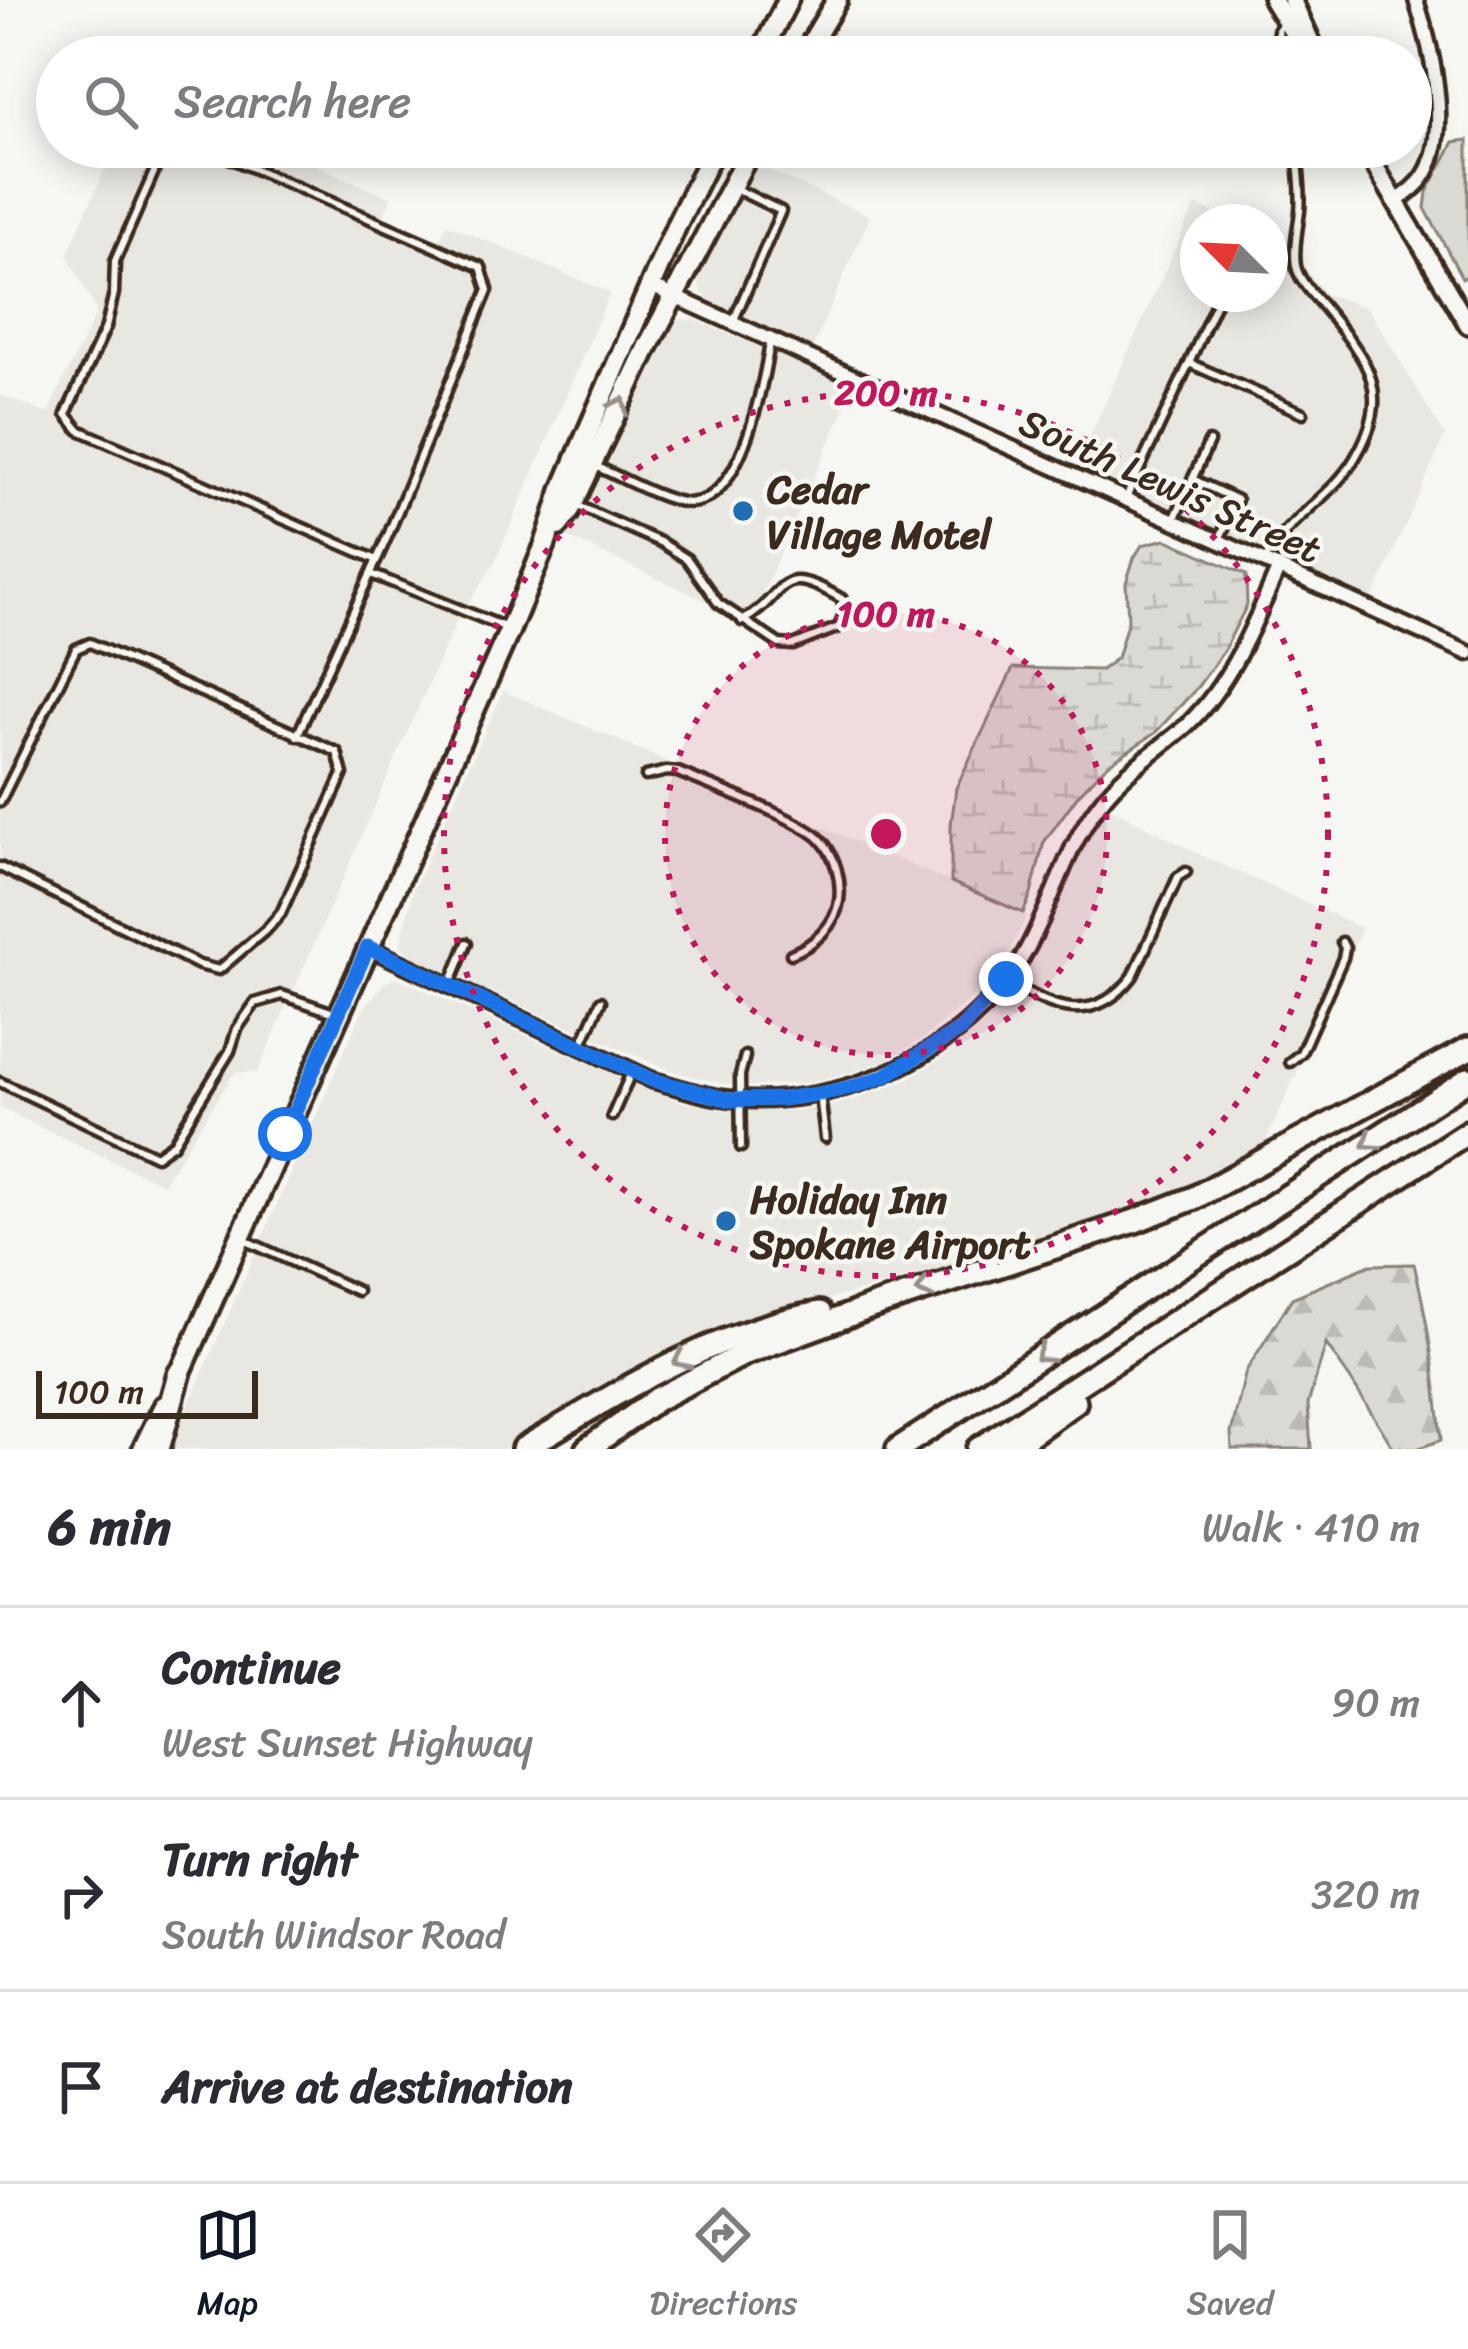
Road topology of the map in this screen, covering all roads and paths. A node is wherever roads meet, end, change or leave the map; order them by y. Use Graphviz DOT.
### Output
graph roads {
  1 [pos="788,0"];
  2 [pos="837,0"];
  3 [pos="1274,0"];
  4 [pos="1292,0"];
  5 [pos="1416,0"];
  6 [pos="1285,20"];
  7 [pos="770,36"];
  8 [pos="816,36"];
  9 [pos="1278,36"];
  10 [pos="1295,36"];
  11 [pos="1308,36"];
  12 [pos="1425,36"];
  13 [pos="1432,68"];
  14 [pos="1432,158"];
  15 [pos="156,168"];
  16 [pos="252,168"];
  17 [pos="705,168"];
  18 [pos="741,168"];
  19 [pos="1297,168"];
  20 [pos="1376,168"];
  21 [pos="1428,168"];
  22 [pos="731,186"];
  23 [pos="1396,201"];
  24 [pos="651,286"];
  25 [pos="675,296"];
  26 [pos="1212,312"];
  27 [pos="733,322"];
  28 [pos="1468,325"];
  29 [pos="770,339"];
  30 [pos="1189,363"];
  31 [pos="1303,413"];
  32 [pos="1209,442"];
  33 [pos="592,464"];
  34 [pos="1192,479"];
  35 [pos="1126,498"];
  36 [pos="572,504"];
  37 [pos="1174,520"];
  38 [pos="1219,540"];
  39 [pos="545,544"];
  40 [pos="377,560"];
  41 [pos="1264,560"];
  42 [pos="1279,567"];
  43 [pos="371,574"];
  44 [pos="742,621"];
  45 [pos="510,628"];
  46 [pos="1468,653"];
  47 [pos="297,736"];
  48 [pos="646,776"];
  49 [pos="0,802"];
  50 [pos="0,867"];
  51 [pos="1186,872"];
  52 [pos="1342,942"];
  53 [pos="467,943"];
  54 [pos="368,947"];
  55 [pos="791,954"];
  56 [pos="1006,979"];
  57 [pos="450,984"];
  58 [pos="602,1001"];
  59 [pos="337,1014"];
  60 [pos="581,1046"];
  61 [pos="1468,1049"];
  62 [pos="746,1056"];
  63 [pos="1290,1062"];
  64 [pos="632,1070"];
  65 [pos="1468,1078"];
  66 [pos="0,1082"];
  67 [pos="820,1094"];
  68 [pos="740,1099"];
  69 [pos="612,1116"];
  70 [pos="1468,1132"];
  71 [pos="825,1138"];
  72 [pos="741,1147"];
  73 [pos="239,1238"];
  74 [pos="1275,1258"];
  75 [pos="357,1291"];
  76 [pos="874,1306"];
  77 [pos="179,1375"];
  78 [pos="150,1449"];
  79 [pos="523,1449"];
  80 [pos="587,1449"];
  81 [pos="898,1449"];
  82 [pos="978,1449"];
  83 [pos="1010,1449"];
  1 -- 7 [label="main road"];
  2 -- 8 [label="main road"];
  3 -- 6 [label="main road"];
  4 -- 11 [label="main road"];
  5 -- 12 [label="street"];
  6 -- 9 [label="lane"];
  6 -- 10 [label="main road"];
  13 -- 14 [label="street"];
  15 -- 40 [label="lane"];
  16 -- 40 [label="lane"];
  17 -- 24 [label="main road"];
  18 -- 22 [label="main road"];
  19 -- 41 [label="lane"];
  20 -- 23 [label="street"];
  21 -- 23 [label="street"];
  22 -- 25 [label="main road"];
  22 -- 27 [label="lane"];
  23 -- 28 [label="street"];
  24 -- 25 [label="street, South Lewis Street"];
  24 -- 39 [label="main road"];
  25 -- 27 [label="street, South Lewis Street"];
  33 -- 25 [label="main road, one-way"];
  26 -- 30 [label="lane"];
  27 -- 29 [label="street, South Lewis Street"];
  29 -- 33 [label="lane"];
  29 -- 35 [label="street, South Lewis Street"];
  30 -- 31 [label="lane"];
  30 -- 35 [label="lane"];
  32 -- 34 [label="lane"];
  33 -- 36 [label="main road"];
  34 -- 37 [label="lane"];
  34 -- 38 [label="lane"];
  35 -- 37 [label="street, South Lewis Street"];
  36 -- 39 [label="main road"];
  36 -- 44 [label="lane"];
  37 -- 38 [label="street, South Lewis Street"];
  38 -- 41 [label="street, South Lewis Street"];
  39 -- 45 [label="main road"];
  40 -- 43 [label="lane"];
  41 -- 42 [label="street, South Lewis Street"];
  42 -- 46 [label="street, South Lewis Street"];
  42 -- 56 [label="street"];
  43 -- 45 [label="lane"];
  43 -- 47 [label="lane"];
  44 -- 44 [label="lane"];
  45 -- 54 [label="main road"];
  47 -- 49 [label="lane"];
  47 -- 50 [label="lane"];
  48 -- 55 [label="lane"];
  51 -- 56 [label="lane"];
  52 -- 63 [label="lane"];
  53 -- 57 [label="lane"];
  54 -- 57 [label="street"];
  54 -- 59 [label="main road"];
  56 -- 67 [label="street"];
  57 -- 60 [label="street"];
  58 -- 60 [label="lane"];
  59 -- 66 [label="lane"];
  59 -- 73 [label="main road"];
  60 -- 64 [label="street"];
  61 -- 76 [label="highway, one-way"];
  62 -- 68 [label="lane"];
  64 -- 68 [label="street"];
  64 -- 69 [label="lane"];
  65 -- 81 [label="highway, one-way"];
  67 -- 68 [label="street"];
  67 -- 71 [label="lane"];
  68 -- 72 [label="lane"];
  70 -- 74 [label="highway"];
  73 -- 75 [label="lane"];
  73 -- 77 [label="main road"];
  74 -- 82 [label="highway"];
  74 -- 83 [label="highway"];
  76 -- 79 [label="highway, one-way"];
  76 -- 80 [label="highway"];
  77 -- 78 [label="highway"];
}
